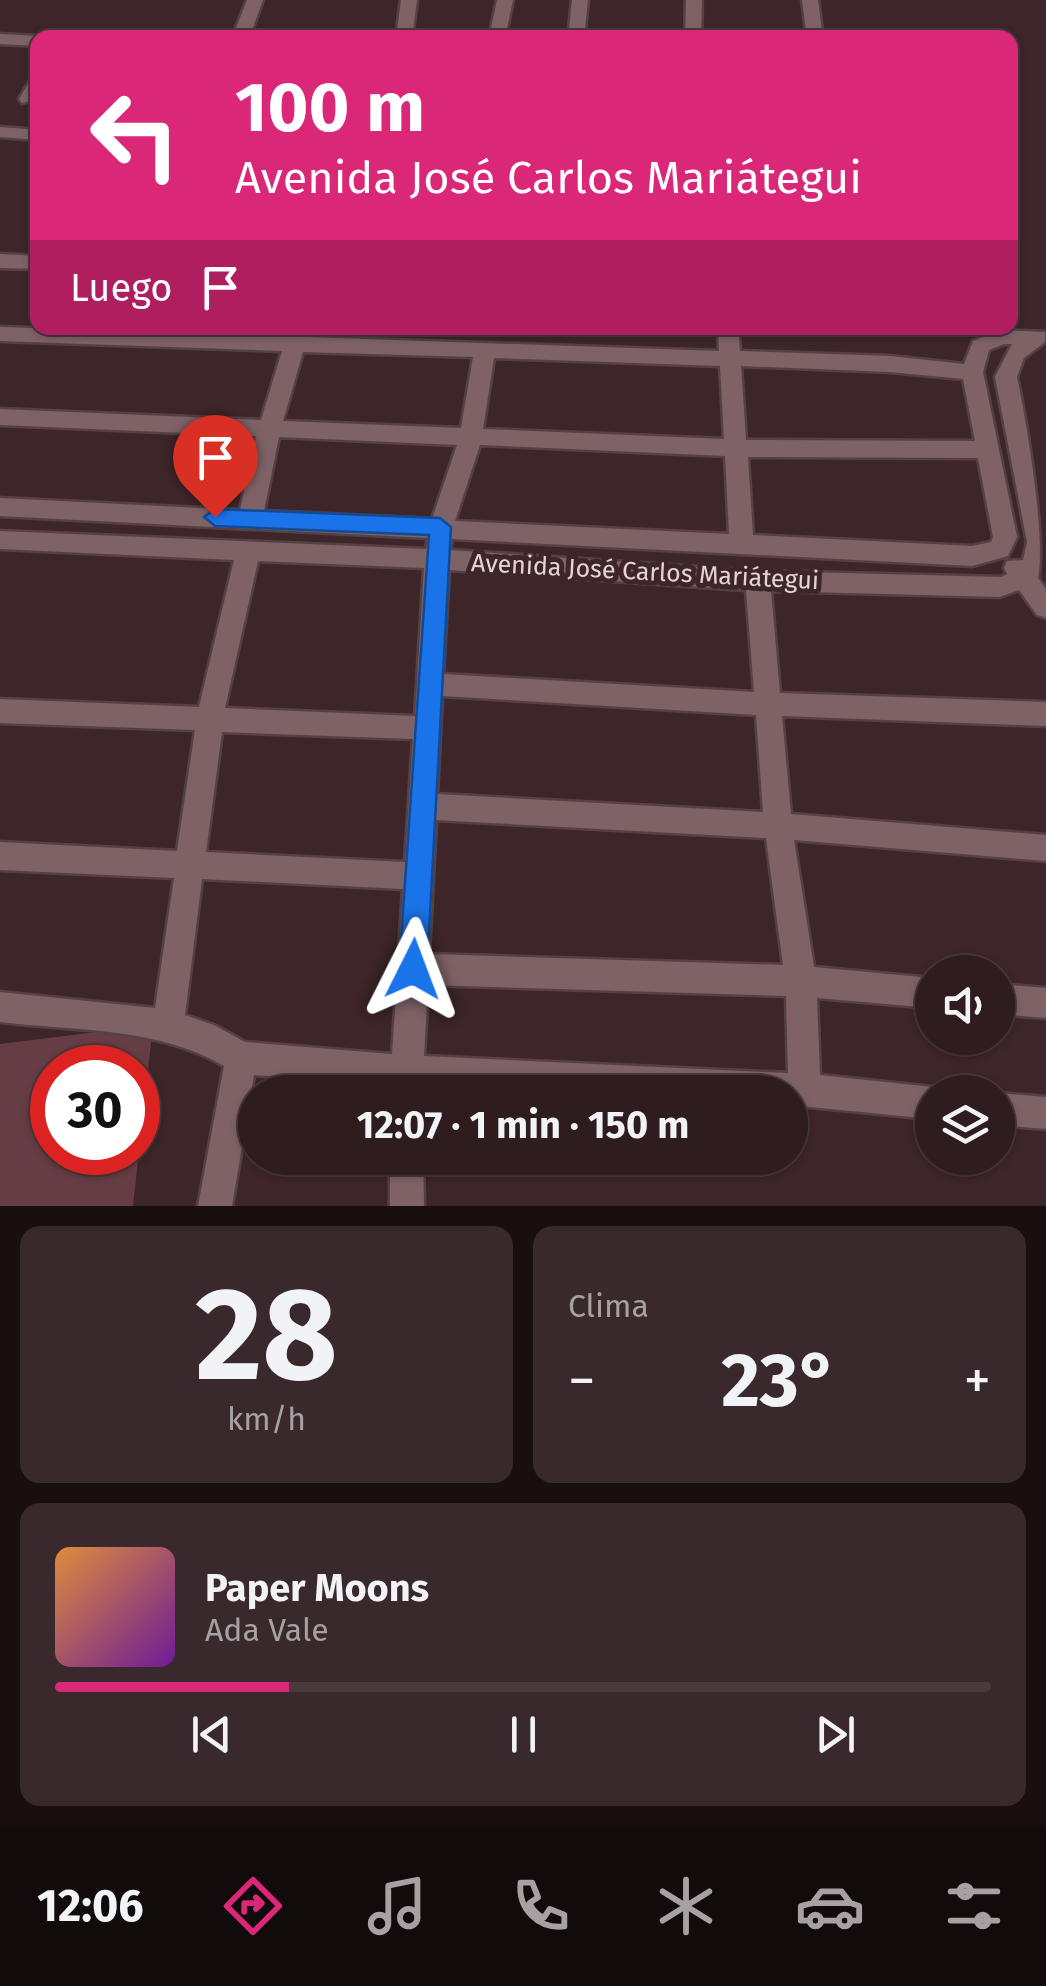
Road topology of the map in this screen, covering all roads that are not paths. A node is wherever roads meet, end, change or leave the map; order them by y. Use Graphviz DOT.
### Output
graph roads {
  1 [pos="255,0"];
  2 [pos="408,0"];
  3 [pos="505,0"];
  4 [pos="580,0"];
  5 [pos="694,0"];
  6 [pos="810,0"];
  7 [pos="243,30"];
  8 [pos="405,30"];
  9 [pos="499,30"];
  10 [pos="577,30"];
  11 [pos="693,30"];
  12 [pos="814,30"];
  13 [pos="0,39"];
  14 [pos="30,41"];
  15 [pos="30,95"];
  16 [pos="28,98"];
  17 [pos="0,132"];
  18 [pos="30,134"];
  19 [pos="0,261"];
  20 [pos="30,262"];
  21 [pos="0,334"];
  22 [pos="30,334"];
  23 [pos="99,335"];
  24 [pos="728,335"];
  25 [pos="1042,336"];
  26 [pos="297,337"];
  27 [pos="978,337"];
  28 [pos="484,353"];
  29 [pos="729,362"];
  30 [pos="972,372"];
  31 [pos="0,417"];
  32 [pos="269,430"];
  33 [pos="471,437"];
  34 [pos="738,448"];
  35 [pos="986,450"];
  36 [pos="0,507"];
  37 [pos="250,519"];
  38 [pos="440,527"];
  39 [pos="0,540"];
  40 [pos="1042,542"];
  41 [pos="1002,543"];
  42 [pos="742,547"];
  43 [pos="248,550"];
  44 [pos="437,559"];
  45 [pos="1024,579"];
  46 [pos="758,581"];
  47 [pos="1046,608"];
  48 [pos="429,684"];
  49 [pos="770,704"];
  50 [pos="0,711"];
  51 [pos="1046,714"];
  52 [pos="210,718"];
  53 [pos="428,728"];
  54 [pos="421,806"];
  55 [pos="778,826"];
  56 [pos="1046,848"];
  57 [pos="0,856"];
  58 [pos="188,867"];
  59 [pos="418,876"];
  60 [pos="413,969"];
  61 [pos="801,982"];
  62 [pos="915,992"];
  63 [pos="1015,1000"];
  64 [pos="1046,1003"];
  65 [pos="0,1008"];
  66 [pos="168,1025"];
  67 [pos="240,1058"];
  68 [pos="358,1075"];
  69 [pos="406,1075"];
  70 [pos="804,1075"];
  71 [pos="808,1090"];
  72 [pos="915,1101"];
  73 [pos="1015,1110"];
  74 [pos="1046,1113"];
  75 [pos="407,1175"];
  76 [pos="215,1206"];
  77 [pos="407,1206"];
  1 -- 7 [label="street"];
  2 -- 8 [label="street"];
  3 -- 9 [label="street"];
  4 -- 10 [label="street"];
  5 -- 11 [label="street"];
  6 -- 12 [label="street"];
  13 -- 14 [label="street"];
  15 -- 16 [label="street"];
  17 -- 18 [label="street"];
  19 -- 20 [label="street"];
  21 -- 22 [label="street"];
  23 -- 26 [label="street"];
  24 -- 29 [label="street"];
  25 -- 27 [label="street"];
  25 -- 40 [label="street"];
  26 -- 28 [label="street"];
  26 -- 32 [label="street"];
  27 -- 30 [label="street"];
  28 -- 29 [label="street"];
  28 -- 33 [label="street"];
  29 -- 30 [label="street"];
  29 -- 34 [label="street"];
  30 -- 35 [label="street"];
  31 -- 32 [label="street"];
  32 -- 33 [label="street"];
  32 -- 37 [label="street"];
  33 -- 34 [label="street"];
  33 -- 38 [label="street"];
  34 -- 35 [label="street"];
  34 -- 42 [label="street"];
  35 -- 41 [label="street"];
  36 -- 37 [label="street, Avenida José Carlos Mariátegui"];
  37 -- 38 [label="street, Avenida José Carlos Mariátegui"];
  38 -- 42 [label="street, Avenida José Carlos Mariátegui"];
  38 -- 44 [label="street"];
  39 -- 43 [label="street, Avenida José Carlos Mariátegui"];
  40 -- 41 [label="street, Avenida José Carlos Mariátegui"];
  40 -- 45 [label="street"];
  41 -- 42 [label="street, Avenida José Carlos Mariátegui"];
  41 -- 45 [label="street"];
  43 -- 44 [label="street, Avenida José Carlos Mariátegui"];
  43 -- 52 [label="street"];
  44 -- 46 [label="street, Avenida José Carlos Mariátegui"];
  44 -- 48 [label="street"];
  45 -- 46 [label="street, Avenida José Carlos Mariátegui"];
  45 -- 47 [label="street"];
  46 -- 49 [label="street"];
  48 -- 49 [label="street"];
  48 -- 53 [label="street"];
  49 -- 51 [label="street"];
  49 -- 55 [label="street"];
  50 -- 52 [label="street"];
  52 -- 53 [label="street"];
  52 -- 58 [label="street"];
  53 -- 54 [label="street"];
  54 -- 55 [label="street"];
  54 -- 59 [label="street"];
  55 -- 56 [label="street"];
  55 -- 61 [label="street"];
  57 -- 58 [label="street"];
  58 -- 59 [label="street"];
  58 -- 66 [label="street"];
  59 -- 60 [label="street"];
  60 -- 61 [label="street"];
  60 -- 69 [label="street"];
  61 -- 62 [label="street"];
  61 -- 70 [label="street"];
  63 -- 64 [label="street"];
  65 -- 66 [label="street"];
  66 -- 67 [label="street"];
  67 -- 68 [label="street"];
  67 -- 76 [label="street"];
  71 -- 72 [label="street"];
  73 -- 74 [label="street"];
  75 -- 77 [label="street"];
}
